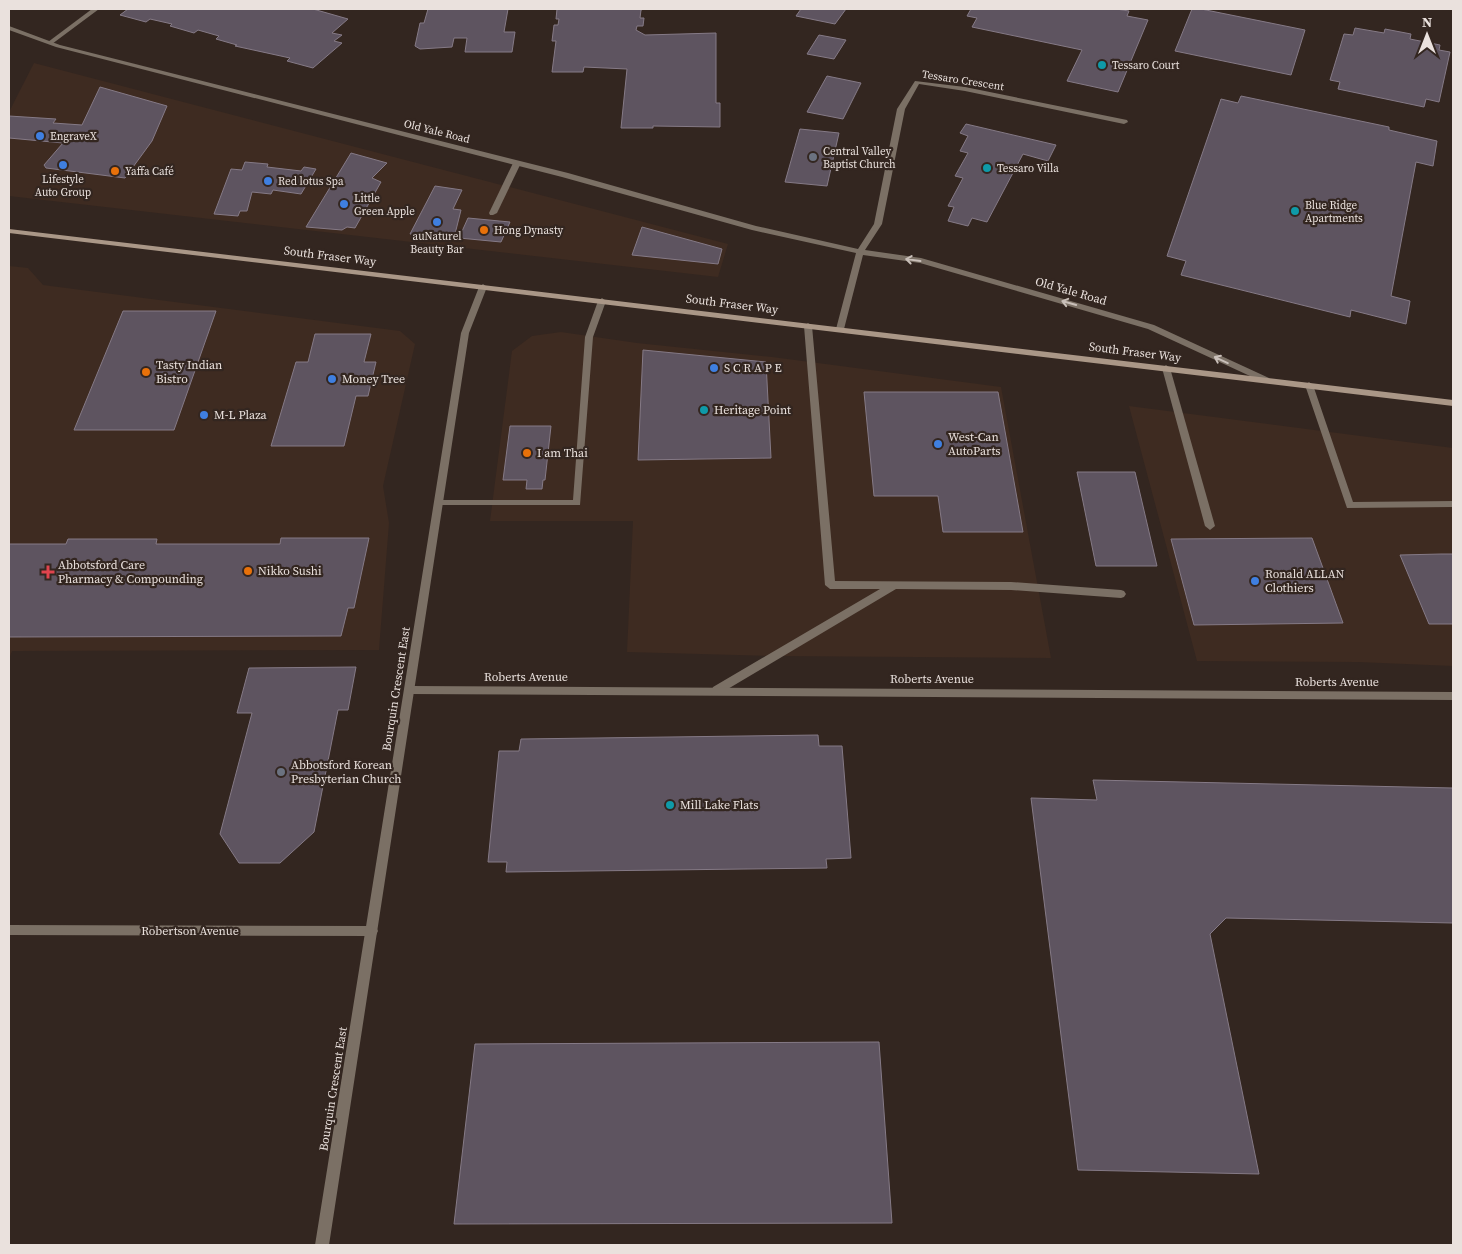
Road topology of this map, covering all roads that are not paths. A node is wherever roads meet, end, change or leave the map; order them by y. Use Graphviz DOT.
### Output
graph roads {
  1 [pos="96,9"];
  2 [pos="9,28"];
  3 [pos="50,43"];
  4 [pos="1124,122"];
  5 [pos="517,163"];
  6 [pos="493,213"];
  7 [pos="9,231"];
  8 [pos="860,252"];
  9 [pos="483,287"];
  10 [pos="602,301"];
  11 [pos="808,326"];
  12 [pos="840,329"];
  13 [pos="1166,368"];
  14 [pos="1266,380"];
  15 [pos="1309,385"];
  16 [pos="1453,403"];
  17 [pos="439,503"];
  18 [pos="1453,504"];
  19 [pos="1210,526"];
  20 [pos="894,585"];
  21 [pos="1121,594"];
  22 [pos="410,690"];
  23 [pos="717,690"];
  24 [pos="1453,696"];
  25 [pos="9,930"];
  26 [pos="372,931"];
  27 [pos="322,1245"];
  1 -- 3 [label="street"];
  2 -- 3 [label="street, Old Yale Road"];
  3 -- 5 [label="street, Old Yale Road"];
  4 -- 8 [label="street, Tessaro Crescent"];
  5 -- 6 [label="street"];
  5 -- 8 [label="street, Old Yale Road"];
  7 -- 9 [label="main road, South Fraser Way"];
  8 -- 12 [label="street"];
  14 -- 8 [label="street, Old Yale Road, one-way"];
  9 -- 10 [label="main road, South Fraser Way"];
  9 -- 17 [label="street, Bourquin Crescent East"];
  10 -- 11 [label="main road, South Fraser Way"];
  10 -- 17 [label="street"];
  11 -- 12 [label="main road, South Fraser Way"];
  11 -- 20 [label="street"];
  12 -- 13 [label="main road, South Fraser Way"];
  13 -- 14 [label="main road, South Fraser Way"];
  13 -- 19 [label="street"];
  14 -- 15 [label="main road, South Fraser Way"];
  15 -- 16 [label="main road, South Fraser Way"];
  15 -- 18 [label="street"];
  17 -- 22 [label="street, Bourquin Crescent East"];
  20 -- 21 [label="street"];
  20 -- 23 [label="street"];
  22 -- 23 [label="street, Roberts Avenue"];
  22 -- 26 [label="street, Bourquin Crescent East"];
  23 -- 24 [label="street, Roberts Avenue"];
  25 -- 26 [label="street, Robertson Avenue"];
  26 -- 27 [label="street, Bourquin Crescent East"];
}
